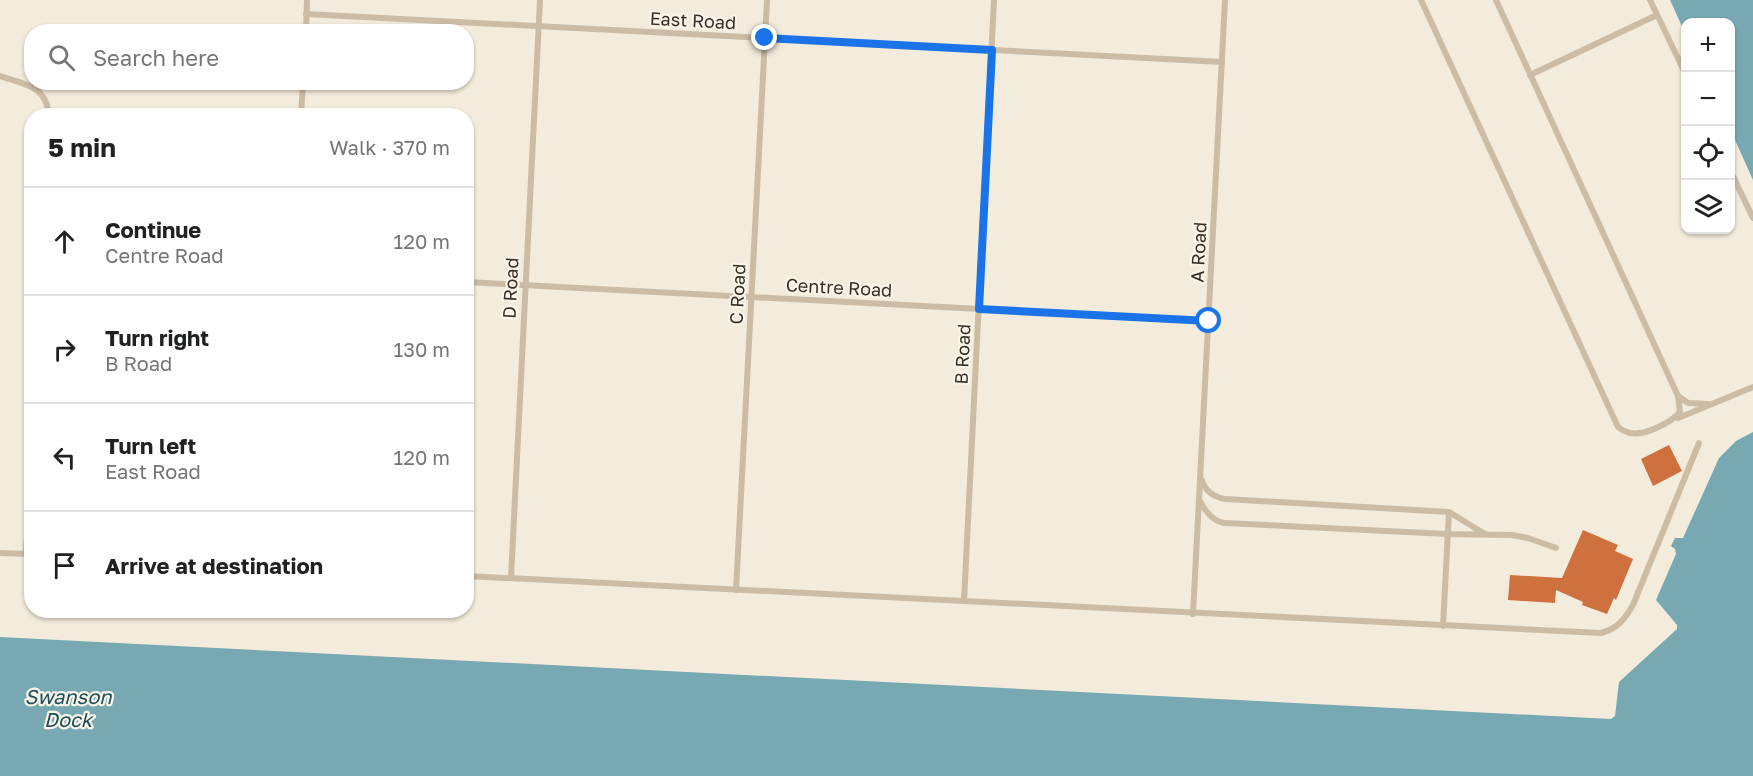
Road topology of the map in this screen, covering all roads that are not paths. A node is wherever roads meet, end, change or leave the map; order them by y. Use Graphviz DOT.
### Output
graph roads {
  1 [pos="307,0"];
  2 [pos="540,0"];
  3 [pos="767,0"];
  4 [pos="994,0"];
  5 [pos="1225,0"];
  6 [pos="1421,0"];
  7 [pos="1496,0"];
  8 [pos="1650,0"];
  9 [pos="306,14"];
  10 [pos="1657,15"];
  11 [pos="306,24"];
  12 [pos="539,27"];
  13 [pos="765,38"];
  14 [pos="992,50"];
  15 [pos="1222,62"];
  16 [pos="1685,72"];
  17 [pos="1530,75"];
  18 [pos="0,76"];
  19 [pos="24,85"];
  20 [pos="36,90"];
  21 [pos="303,90"];
  22 [pos="48,108"];
  23 [pos="301,108"];
  24 [pos="1735,179"];
  25 [pos="1753,218"];
  26 [pos="474,282"];
  27 [pos="525,285"];
  28 [pos="752,297"];
  29 [pos="979,309"];
  30 [pos="1209,321"];
  31 [pos="1753,387"];
  32 [pos="1678,396"];
  33 [pos="1711,404"];
  34 [pos="1674,419"];
  35 [pos="1699,443"];
  36 [pos="1201,477"];
  37 [pos="1199,500"];
  38 [pos="1449,512"];
  39 [pos="1448,534"];
  40 [pos="1486,534"];
  41 [pos="1556,548"];
  42 [pos="0,553"];
  43 [pos="24,554"];
  44 [pos="474,576"];
  45 [pos="511,578"];
  46 [pos="736,590"];
  47 [pos="964,601"];
  48 [pos="1193,614"];
  49 [pos="1443,626"];
  1 -- 9 [label="lane"];
  2 -- 12 [label="lane, D Road"];
  3 -- 13 [label="lane, C Road"];
  4 -- 14 [label="lane, B Road"];
  5 -- 15 [label="lane, A Road"];
  6 -- 34 [label="lane"];
  7 -- 17 [label="lane"];
  8 -- 10 [label="lane"];
  9 -- 11 [label="lane"];
  9 -- 12 [label="lane, East Road"];
  10 -- 16 [label="lane"];
  10 -- 17 [label="lane"];
  12 -- 13 [label="lane, East Road"];
  12 -- 27 [label="lane, D Road"];
  13 -- 14 [label="lane, East Road"];
  13 -- 28 [label="lane, C Road"];
  14 -- 15 [label="lane, East Road"];
  14 -- 29 [label="lane, B Road"];
  15 -- 30 [label="lane, A Road"];
  17 -- 32 [label="lane"];
  18 -- 19 [label="lane"];
  20 -- 22 [label="lane"];
  21 -- 23 [label="lane"];
  24 -- 25 [label="lane"];
  26 -- 27 [label="lane, Centre Road"];
  27 -- 28 [label="lane, Centre Road"];
  27 -- 45 [label="lane, D Road"];
  28 -- 29 [label="lane, Centre Road"];
  28 -- 46 [label="lane, C Road"];
  29 -- 30 [label="lane, Centre Road"];
  29 -- 47 [label="lane, B Road"];
  30 -- 36 [label="lane, A Road"];
  31 -- 33 [label="lane"];
  32 -- 33 [label="lane"];
  32 -- 34 [label="lane"];
  33 -- 34 [label="lane"];
  35 -- 49 [label="lane"];
  36 -- 37 [label="lane, A Road"];
  36 -- 38 [label="lane"];
  37 -- 39 [label="lane"];
  37 -- 48 [label="lane, A Road"];
  38 -- 39 [label="lane"];
  38 -- 40 [label="lane"];
  39 -- 40 [label="lane"];
  39 -- 49 [label="lane"];
  40 -- 41 [label="lane"];
  42 -- 43 [label="lane"];
  44 -- 45 [label="lane"];
  45 -- 46 [label="lane"];
  46 -- 47 [label="lane"];
  47 -- 48 [label="lane"];
  48 -- 49 [label="lane"];
}
